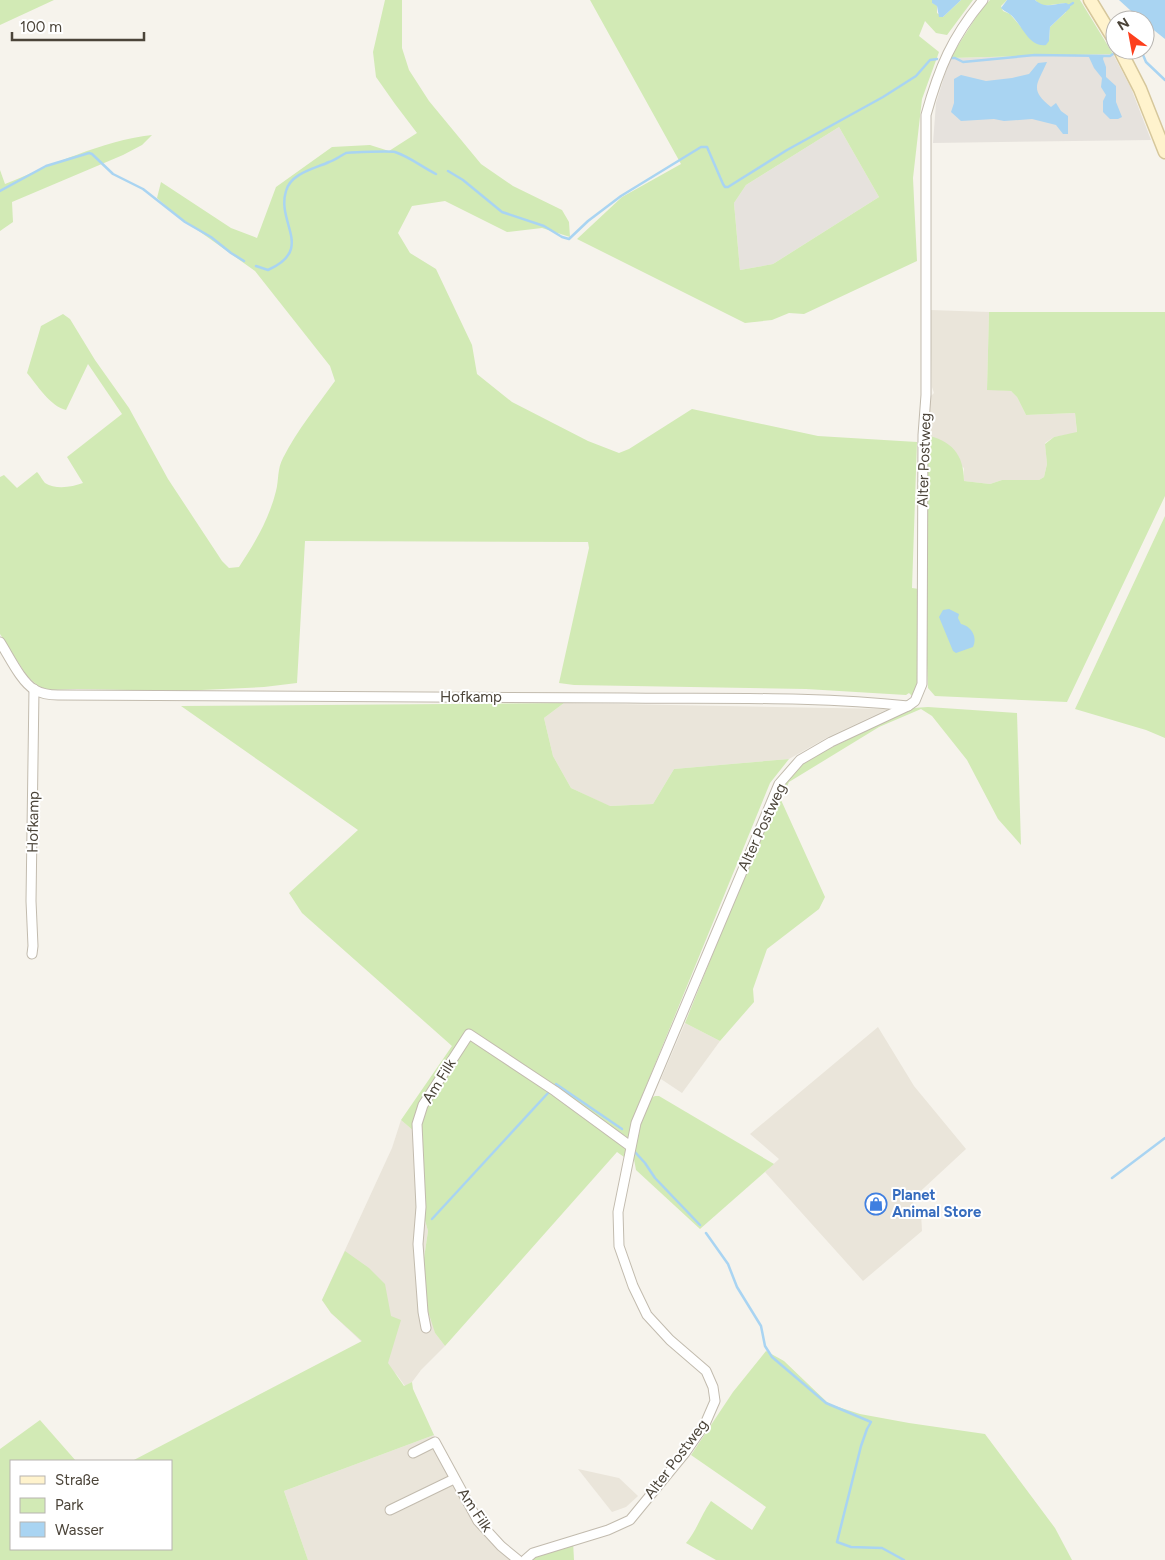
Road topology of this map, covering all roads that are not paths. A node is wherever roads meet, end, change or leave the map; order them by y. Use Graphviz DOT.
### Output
graph roads {
  1 [pos="983,0"];
  2 [pos="1090,0"];
  3 [pos="1105,25"];
  4 [pos="1125,60"];
  5 [pos="1165,152"];
  6 [pos="0,642"];
  7 [pos="34,689"];
  8 [pos="908,706"];
  9 [pos="32,954"];
  10 [pos="630,1146"];
  11 [pos="426,1328"];
  12 [pos="413,1453"];
  13 [pos="454,1479"];
  14 [pos="390,1510"];
  15 [pos="518,1560"];
  16 [pos="525,1560"];
  1 -- 8 [label="street, Alter Postweg"];
  2 -- 3 [label="main road"];
  4 -- 5 [label="main road"];
  6 -- 7 [label="street"];
  7 -- 8 [label="street, Hofkamp"];
  7 -- 9 [label="street, Hofkamp"];
  8 -- 10 [label="street, Alter Postweg"];
  10 -- 11 [label="street, Am Filk"];
  10 -- 16 [label="street, Alter Postweg"];
  12 -- 13 [label="street, Am Filk"];
  13 -- 14 [label="street, Am Filk"];
  13 -- 15 [label="street, Am Filk"];
}
